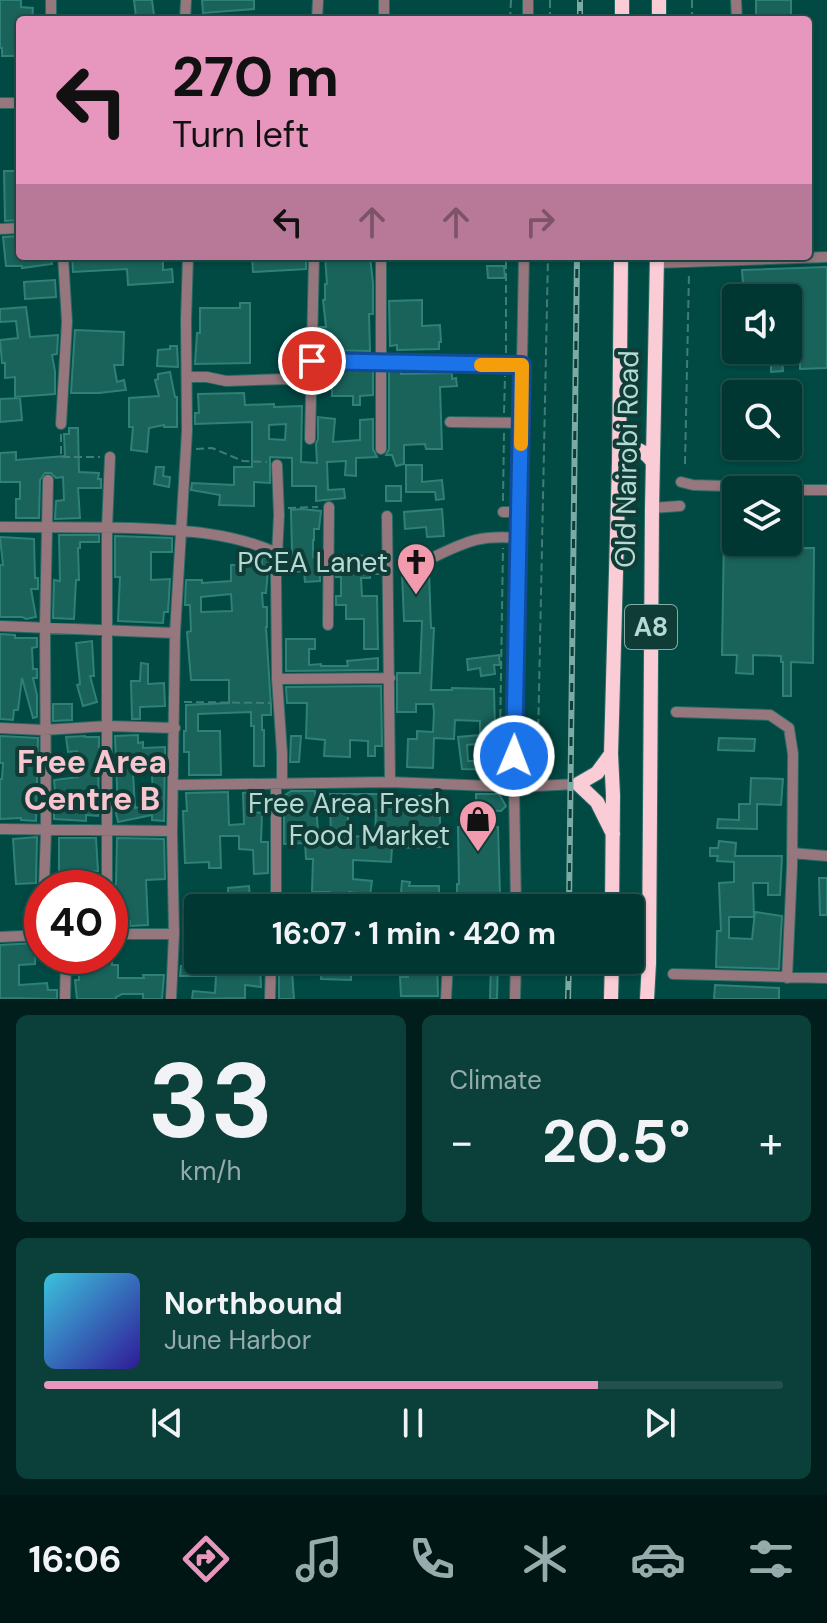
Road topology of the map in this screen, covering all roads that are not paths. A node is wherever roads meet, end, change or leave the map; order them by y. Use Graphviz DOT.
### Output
graph roads {
  1 [pos="0,103"];
  2 [pos="16,103"];
  3 [pos="63,260"];
  4 [pos="188,260"];
  5 [pos="314,260"];
  6 [pos="381,260"];
  7 [pos="524,260"];
  8 [pos="621,260"];
  9 [pos="657,260"];
  10 [pos="697,260"];
  11 [pos="312,361"];
  12 [pos="381,363"];
  13 [pos="516,365"];
  14 [pos="187,377"];
  15 [pos="312,381"];
  16 [pos="450,422"];
  17 [pos="515,423"];
  18 [pos="61,424"];
  19 [pos="310,439"];
  20 [pos="381,449"];
  21 [pos="110,457"];
  22 [pos="652,461"];
  23 [pos="619,462"];
  24 [pos="277,465"];
  25 [pos="48,480"];
  26 [pos="681,482"];
  27 [pos="827,490"];
  28 [pos="680,506"];
  29 [pos="329,507"];
  30 [pos="652,508"];
  31 [pos="387,516"];
  32 [pos="0,527"];
  33 [pos="47,527"];
  34 [pos="107,528"];
  35 [pos="182,530"];
  36 [pos="513,538"];
  37 [pos="277,553"];
  38 [pos="436,556"];
  39 [pos="328,625"];
  40 [pos="0,626"];
  41 [pos="45,626"];
  42 [pos="108,630"];
  43 [pos="175,633"];
  44 [pos="390,678"];
  45 [pos="277,679"];
  46 [pos="676,712"];
  47 [pos="108,726"];
  48 [pos="0,728"];
  49 [pos="175,728"];
  50 [pos="44,730"];
  51 [pos="611,754"];
  52 [pos="390,782"];
  53 [pos="279,783"];
  54 [pos="578,784"];
  55 [pos="174,785"];
  56 [pos="514,787"];
  57 [pos="0,829"];
  58 [pos="107,830"];
  59 [pos="46,831"];
  60 [pos="172,831"];
  61 [pos="613,834"];
  62 [pos="792,853"];
  63 [pos="827,856"];
  64 [pos="45,870"];
  65 [pos="107,870"];
  66 [pos="276,894"];
  67 [pos="516,894"];
  68 [pos="612,894"];
  69 [pos="128,934"];
  70 [pos="174,934"];
  71 [pos="24,936"];
  72 [pos="0,937"];
  73 [pos="66,974"];
  74 [pos="271,974"];
  75 [pos="447,974"];
  76 [pos="516,974"];
  77 [pos="612,974"];
  78 [pos="673,974"];
  79 [pos="787,978"];
  80 [pos="827,978"];
  81 [pos="65,999"];
  82 [pos="171,999"];
  83 [pos="270,999"];
  84 [pos="446,999"];
  85 [pos="515,999"];
  86 [pos="611,999"];
  87 [pos="647,999"];
  1 -- 2 [label="street"];
  3 -- 18 [label="street"];
  4 -- 14 [label="street"];
  5 -- 11 [label="street"];
  6 -- 12 [label="street"];
  7 -- 13 [label="street"];
  8 -- 23 [label="highway, Old Nairobi Road / A8"];
  9 -- 10 [label="street"];
  9 -- 22 [label="highway, Old Nairobi Road / A8"];
  11 -- 12 [label="street"];
  11 -- 15 [label="street"];
  12 -- 13 [label="street"];
  12 -- 20 [label="street"];
  13 -- 17 [label="street"];
  14 -- 15 [label="street"];
  14 -- 35 [label="street"];
  15 -- 19 [label="street"];
  16 -- 17 [label="street"];
  17 -- 36 [label="street"];
  21 -- 34 [label="street"];
  22 -- 23 [label="highway"];
  22 -- 30 [label="highway, Old Nairobi Road / A8"];
  23 -- 51 [label="highway, Old Nairobi Road / A8"];
  24 -- 37 [label="street"];
  25 -- 33 [label="street"];
  26 -- 27 [label="street"];
  28 -- 30 [label="street"];
  29 -- 39 [label="street"];
  30 -- 87 [label="highway, Old Nairobi Road / A8"];
  31 -- 44 [label="street"];
  32 -- 33 [label="street"];
  33 -- 34 [label="street"];
  33 -- 41 [label="street"];
  34 -- 35 [label="street"];
  34 -- 42 [label="street"];
  35 -- 37 [label="street"];
  35 -- 43 [label="street"];
  36 -- 38 [label="street"];
  36 -- 56 [label="street"];
  37 -- 45 [label="street"];
  40 -- 41 [label="street"];
  41 -- 42 [label="street"];
  41 -- 50 [label="street"];
  42 -- 43 [label="street"];
  42 -- 47 [label="street"];
  43 -- 49 [label="street"];
  44 -- 45 [label="street"];
  44 -- 52 [label="street"];
  45 -- 53 [label="street"];
  46 -- 62 [label="street"];
  47 -- 49 [label="street"];
  47 -- 50 [label="street"];
  47 -- 58 [label="street"];
  48 -- 50 [label="street"];
  49 -- 55 [label="street"];
  50 -- 59 [label="street"];
  51 -- 54 [label="highway"];
  51 -- 61 [label="highway, Old Nairobi Road / A8"];
  52 -- 53 [label="street"];
  52 -- 56 [label="street"];
  53 -- 55 [label="street"];
  53 -- 66 [label="street"];
  54 -- 56 [label="street"];
  54 -- 61 [label="highway"];
  55 -- 60 [label="street"];
  56 -- 67 [label="street"];
  57 -- 59 [label="street"];
  58 -- 59 [label="street"];
  58 -- 60 [label="street"];
  58 -- 65 [label="street"];
  59 -- 64 [label="street"];
  60 -- 70 [label="street"];
  61 -- 68 [label="highway, Old Nairobi Road / A8"];
  62 -- 63 [label="street"];
  62 -- 79 [label="street"];
  69 -- 70 [label="street"];
  70 -- 82 [label="street"];
  71 -- 72 [label="street"];
  73 -- 81 [label="street"];
  74 -- 83 [label="street"];
  75 -- 84 [label="street"];
  76 -- 85 [label="street"];
  77 -- 86 [label="highway"];
  78 -- 79 [label="street"];
  79 -- 80 [label="street"];
}
